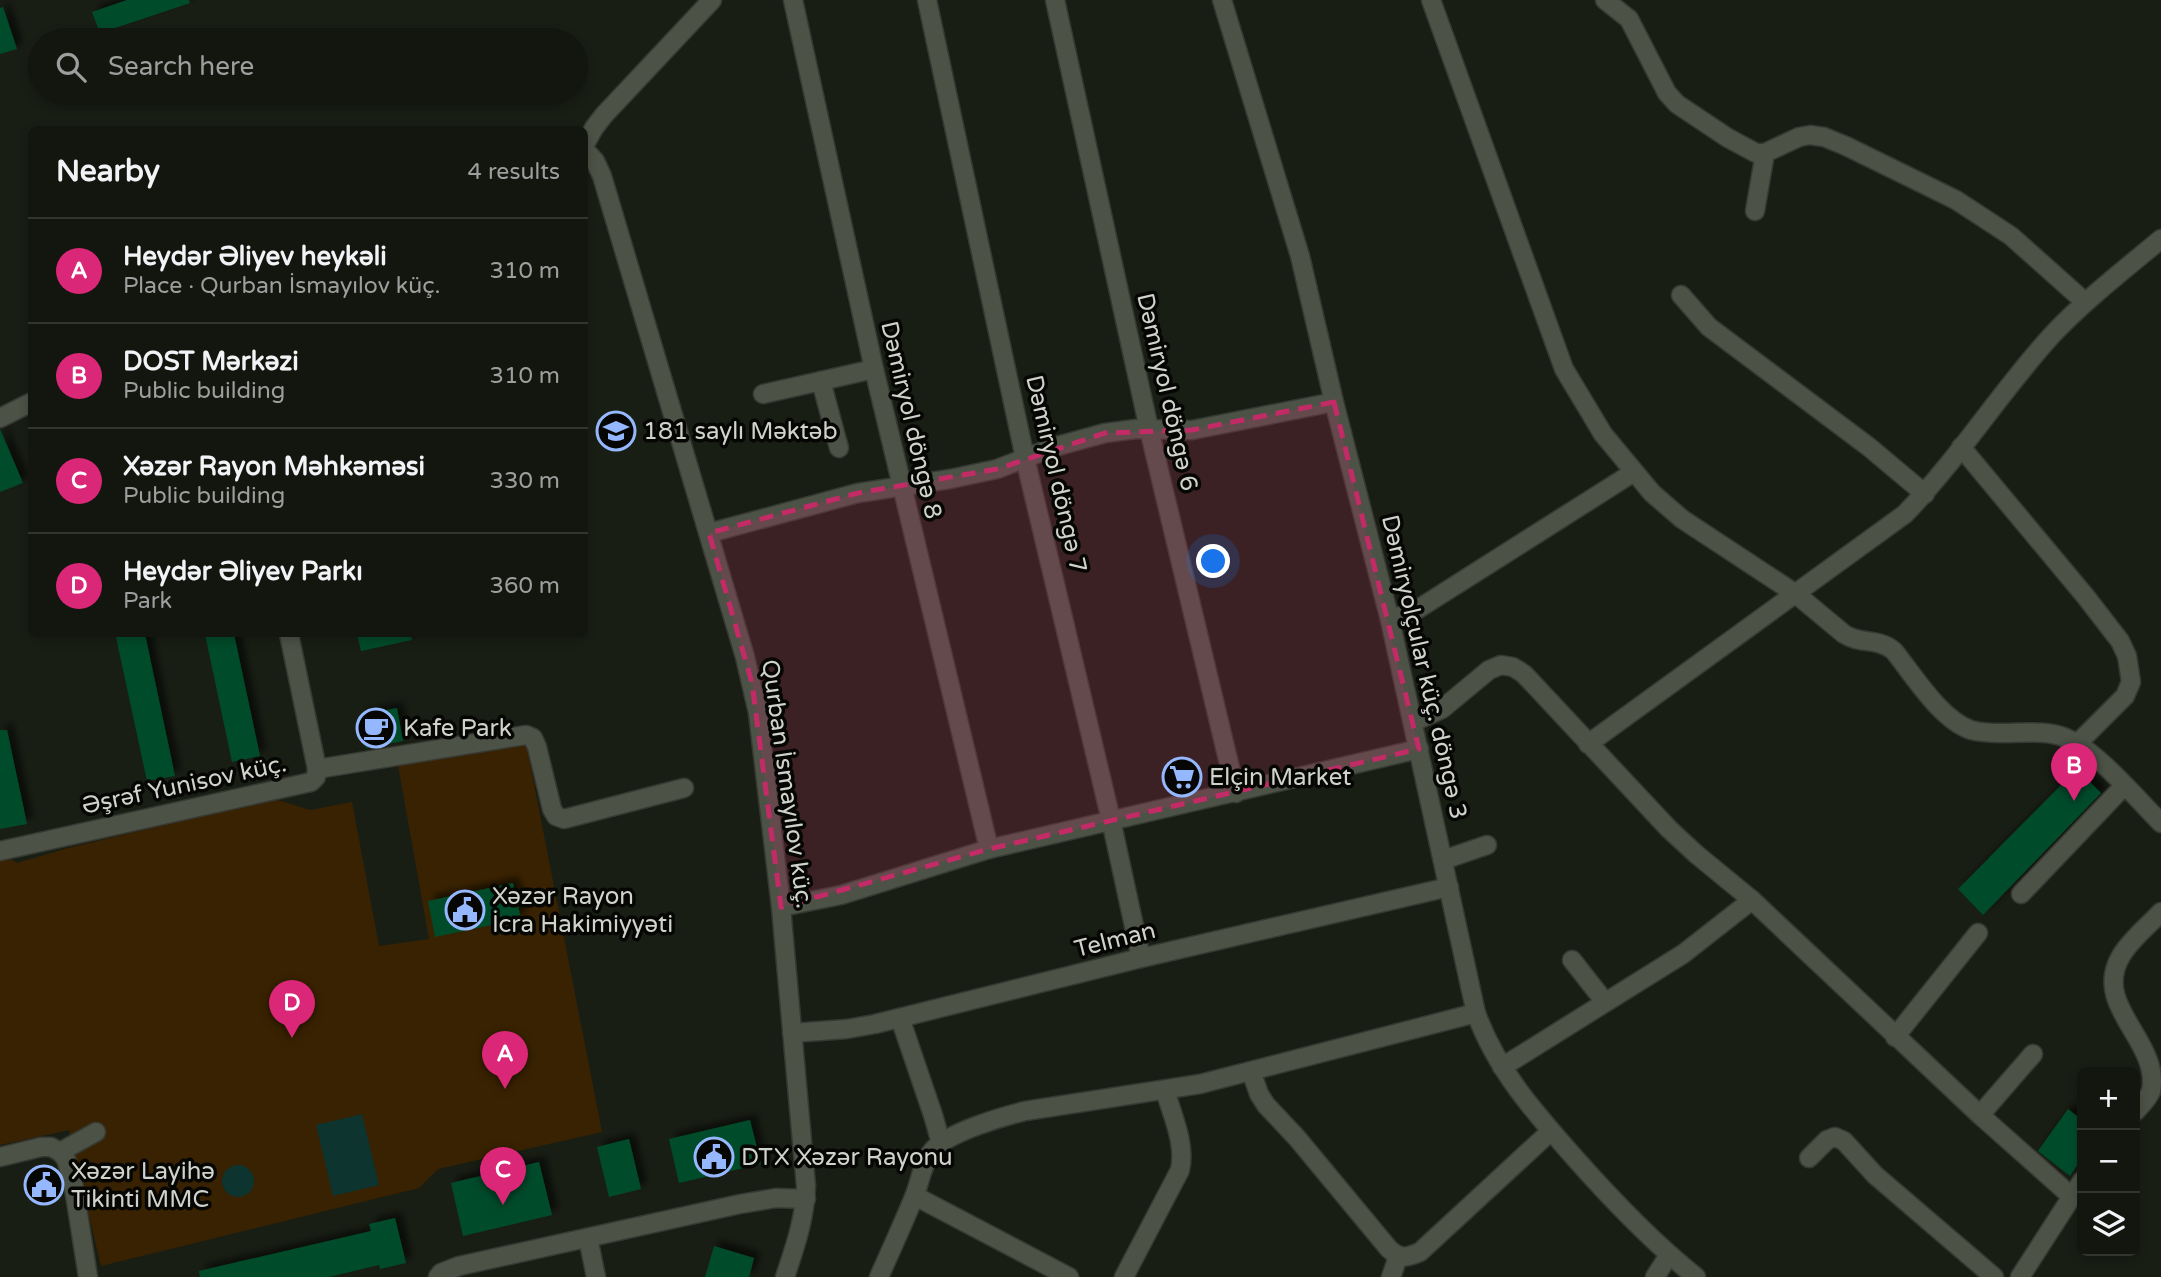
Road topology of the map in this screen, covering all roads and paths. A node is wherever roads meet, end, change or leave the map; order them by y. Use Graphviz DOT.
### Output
graph roads {
  1 [pos="712,0"];
  2 [pos="793,0"];
  3 [pos="927,0"];
  4 [pos="1055,0"];
  5 [pos="1222,0"];
  6 [pos="1431,0"];
  7 [pos="1605,0"];
  8 [pos="588,139"];
  9 [pos="588,152"];
  10 [pos="1765,153"];
  11 [pos="1755,211"];
  12 [pos="2161,239"];
  13 [pos="1681,295"];
  14 [pos="2085,302"];
  15 [pos="874,369"];
  16 [pos="821,381"];
  17 [pos="763,394"];
  18 [pos="1334,402"];
  19 [pos="28,404"];
  20 [pos="0,418"];
  21 [pos="1149,429"];
  22 [pos="1961,447"];
  23 [pos="839,448"];
  24 [pos="1026,458"];
  25 [pos="1634,472"];
  26 [pos="901,486"];
  27 [pos="1924,494"];
  28 [pos="709,533"];
  29 [pos="1796,594"];
  30 [pos="1390,620"];
  31 [pos="290,637"];
  32 [pos="1413,722"];
  33 [pos="2078,743"];
  34 [pos="1588,744"];
  35 [pos="1419,749"];
  36 [pos="317,769"];
  37 [pos="2124,786"];
  38 [pos="684,788"];
  39 [pos="1236,793"];
  40 [pos="1111,820"];
  41 [pos="2161,823"];
  42 [pos="1487,845"];
  43 [pos="989,849"];
  44 [pos="0,851"];
  45 [pos="1443,860"];
  46 [pos="1449,887"];
  47 [pos="2021,894"];
  48 [pos="1752,900"];
  49 [pos="781,907"];
  50 [pos="2161,912"];
  51 [pos="1978,933"];
  52 [pos="1141,958"];
  53 [pos="1573,960"];
  54 [pos="1605,1002"];
  55 [pos="1476,1013"];
  56 [pos="900,1018"];
  57 [pos="792,1033"];
  58 [pos="1895,1037"];
  59 [pos="2033,1054"];
  60 [pos="1502,1067"];
  61 [pos="1251,1071"];
  62 [pos="1165,1090"];
  63 [pos="2158,1094"];
  64 [pos="2140,1108"];
  65 [pos="1980,1115"];
  66 [pos="1551,1131"];
  67 [pos="96,1132"];
  68 [pos="941,1143"];
  69 [pos="60,1152"];
  70 [pos="0,1157"];
  71 [pos="1809,1158"];
  72 [pos="2077,1188"];
  73 [pos="915,1196"];
  74 [pos="2071,1196"];
  75 [pos="806,1199"];
  76 [pos="588,1238"];
  77 [pos="1669,1255"];
  78 [pos="1398,1257"];
  79 [pos="88,1277"];
  80 [pos="438,1277"];
  81 [pos="596,1277"];
  82 [pos="785,1277"];
  83 [pos="879,1277"];
  84 [pos="1069,1277"];
  85 [pos="1124,1277"];
  86 [pos="1391,1277"];
  87 [pos="1655,1277"];
  88 [pos="1696,1277"];
  89 [pos="1994,1277"];
  90 [pos="2020,1277"];
  1 -- 8 [label="street"];
  2 -- 15 [label="street, Dəmiryol döngə 8"];
  3 -- 24 [label="street, Dəmiryol döngə 7"];
  4 -- 21 [label="street, Dəmiryol döngə 6"];
  5 -- 18 [label="street, Dəmiryolçular küç. döngə 3"];
  6 -- 25 [label="street"];
  7 -- 10 [label="street"];
  9 -- 28 [label="street, Qurban İsmayılov küç."];
  10 -- 11 [label="street"];
  10 -- 14 [label="street"];
  12 -- 14 [label="street"];
  13 -- 27 [label="street"];
  14 -- 22 [label="street"];
  15 -- 16 [label="street"];
  15 -- 26 [label="street, Dəmiryol döngə 8"];
  16 -- 17 [label="street"];
  16 -- 23 [label="street"];
  18 -- 21 [label="street"];
  18 -- 30 [label="street, Dəmiryolçular küç. döngə 3"];
  19 -- 20 [label="street"];
  21 -- 24 [label="street"];
  21 -- 39 [label="street, Dəmiryol döngə 6"];
  22 -- 27 [label="street"];
  22 -- 33 [label="street"];
  24 -- 26 [label="street"];
  24 -- 40 [label="street, Dəmiryol döngə 7"];
  25 -- 29 [label="street"];
  25 -- 30 [label="street"];
  26 -- 28 [label="street"];
  26 -- 43 [label="street, Dəmiryol döngə 8"];
  27 -- 29 [label="street"];
  28 -- 49 [label="street, Qurban İsmayılov küç."];
  29 -- 33 [label="street"];
  29 -- 34 [label="street"];
  30 -- 32 [label="street, Dəmiryolçular küç. döngə 3"];
  31 -- 36 [label="street, Əşrəf Yunisov küç."];
  32 -- 34 [label="street"];
  32 -- 35 [label="street, Dəmiryolçular küç. döngə 3"];
  33 -- 37 [label="street"];
  34 -- 48 [label="street"];
  35 -- 39 [label="street"];
  35 -- 45 [label="street, Dəmiryolçular küç. döngə 3"];
  36 -- 38 [label="street"];
  36 -- 44 [label="street, Əşrəf Yunisov küç."];
  37 -- 41 [label="street"];
  37 -- 47 [label="street"];
  39 -- 40 [label="street"];
  40 -- 43 [label="street"];
  40 -- 52 [label="street, Dəmiryol döngə 7"];
  42 -- 45 [label="street"];
  43 -- 49 [label="street"];
  45 -- 46 [label="street, Dəmiryolçular küç. döngə 3"];
  46 -- 52 [label="street, Telman"];
  46 -- 55 [label="street, Dəmiryolçular küç. döngə 3"];
  48 -- 54 [label="street"];
  48 -- 58 [label="street"];
  49 -- 57 [label="street, Qurban İsmayılov küç."];
  50 -- 63 [label="street"];
  51 -- 58 [label="street"];
  52 -- 56 [label="street, Telman"];
  53 -- 54 [label="street"];
  54 -- 60 [label="street"];
  55 -- 60 [label="street, Dəmiryolçular küç. döngə 3"];
  55 -- 61 [label="street"];
  56 -- 57 [label="street, Telman"];
  56 -- 68 [label="street"];
  57 -- 75 [label="street, Qurban İsmayılov küç."];
  58 -- 65 [label="street"];
  59 -- 65 [label="street"];
  60 -- 66 [label="street, Dəmiryolçular küç. döngə 3"];
  61 -- 62 [label="street"];
  61 -- 78 [label="street"];
  62 -- 68 [label="street"];
  62 -- 85 [label="street"];
  63 -- 64 [label="street"];
  65 -- 74 [label="street"];
  66 -- 77 [label="street, Dəmiryolçular küç. döngə 3"];
  66 -- 78 [label="street"];
  67 -- 69 [label="street"];
  68 -- 73 [label="street"];
  69 -- 70 [label="street"];
  69 -- 79 [label="street"];
  71 -- 89 [label="street"];
  72 -- 74 [label="street"];
  73 -- 83 [label="street"];
  73 -- 84 [label="street"];
  74 -- 90 [label="street"];
  75 -- 76 [label="street"];
  75 -- 82 [label="street, Qurban İsmayılov küç."];
  76 -- 80 [label="street"];
  76 -- 81 [label="street"];
  77 -- 87 [label="street"];
  77 -- 88 [label="street, Dəmiryolçular küç. döngə 3"];
  78 -- 86 [label="street"];
}
